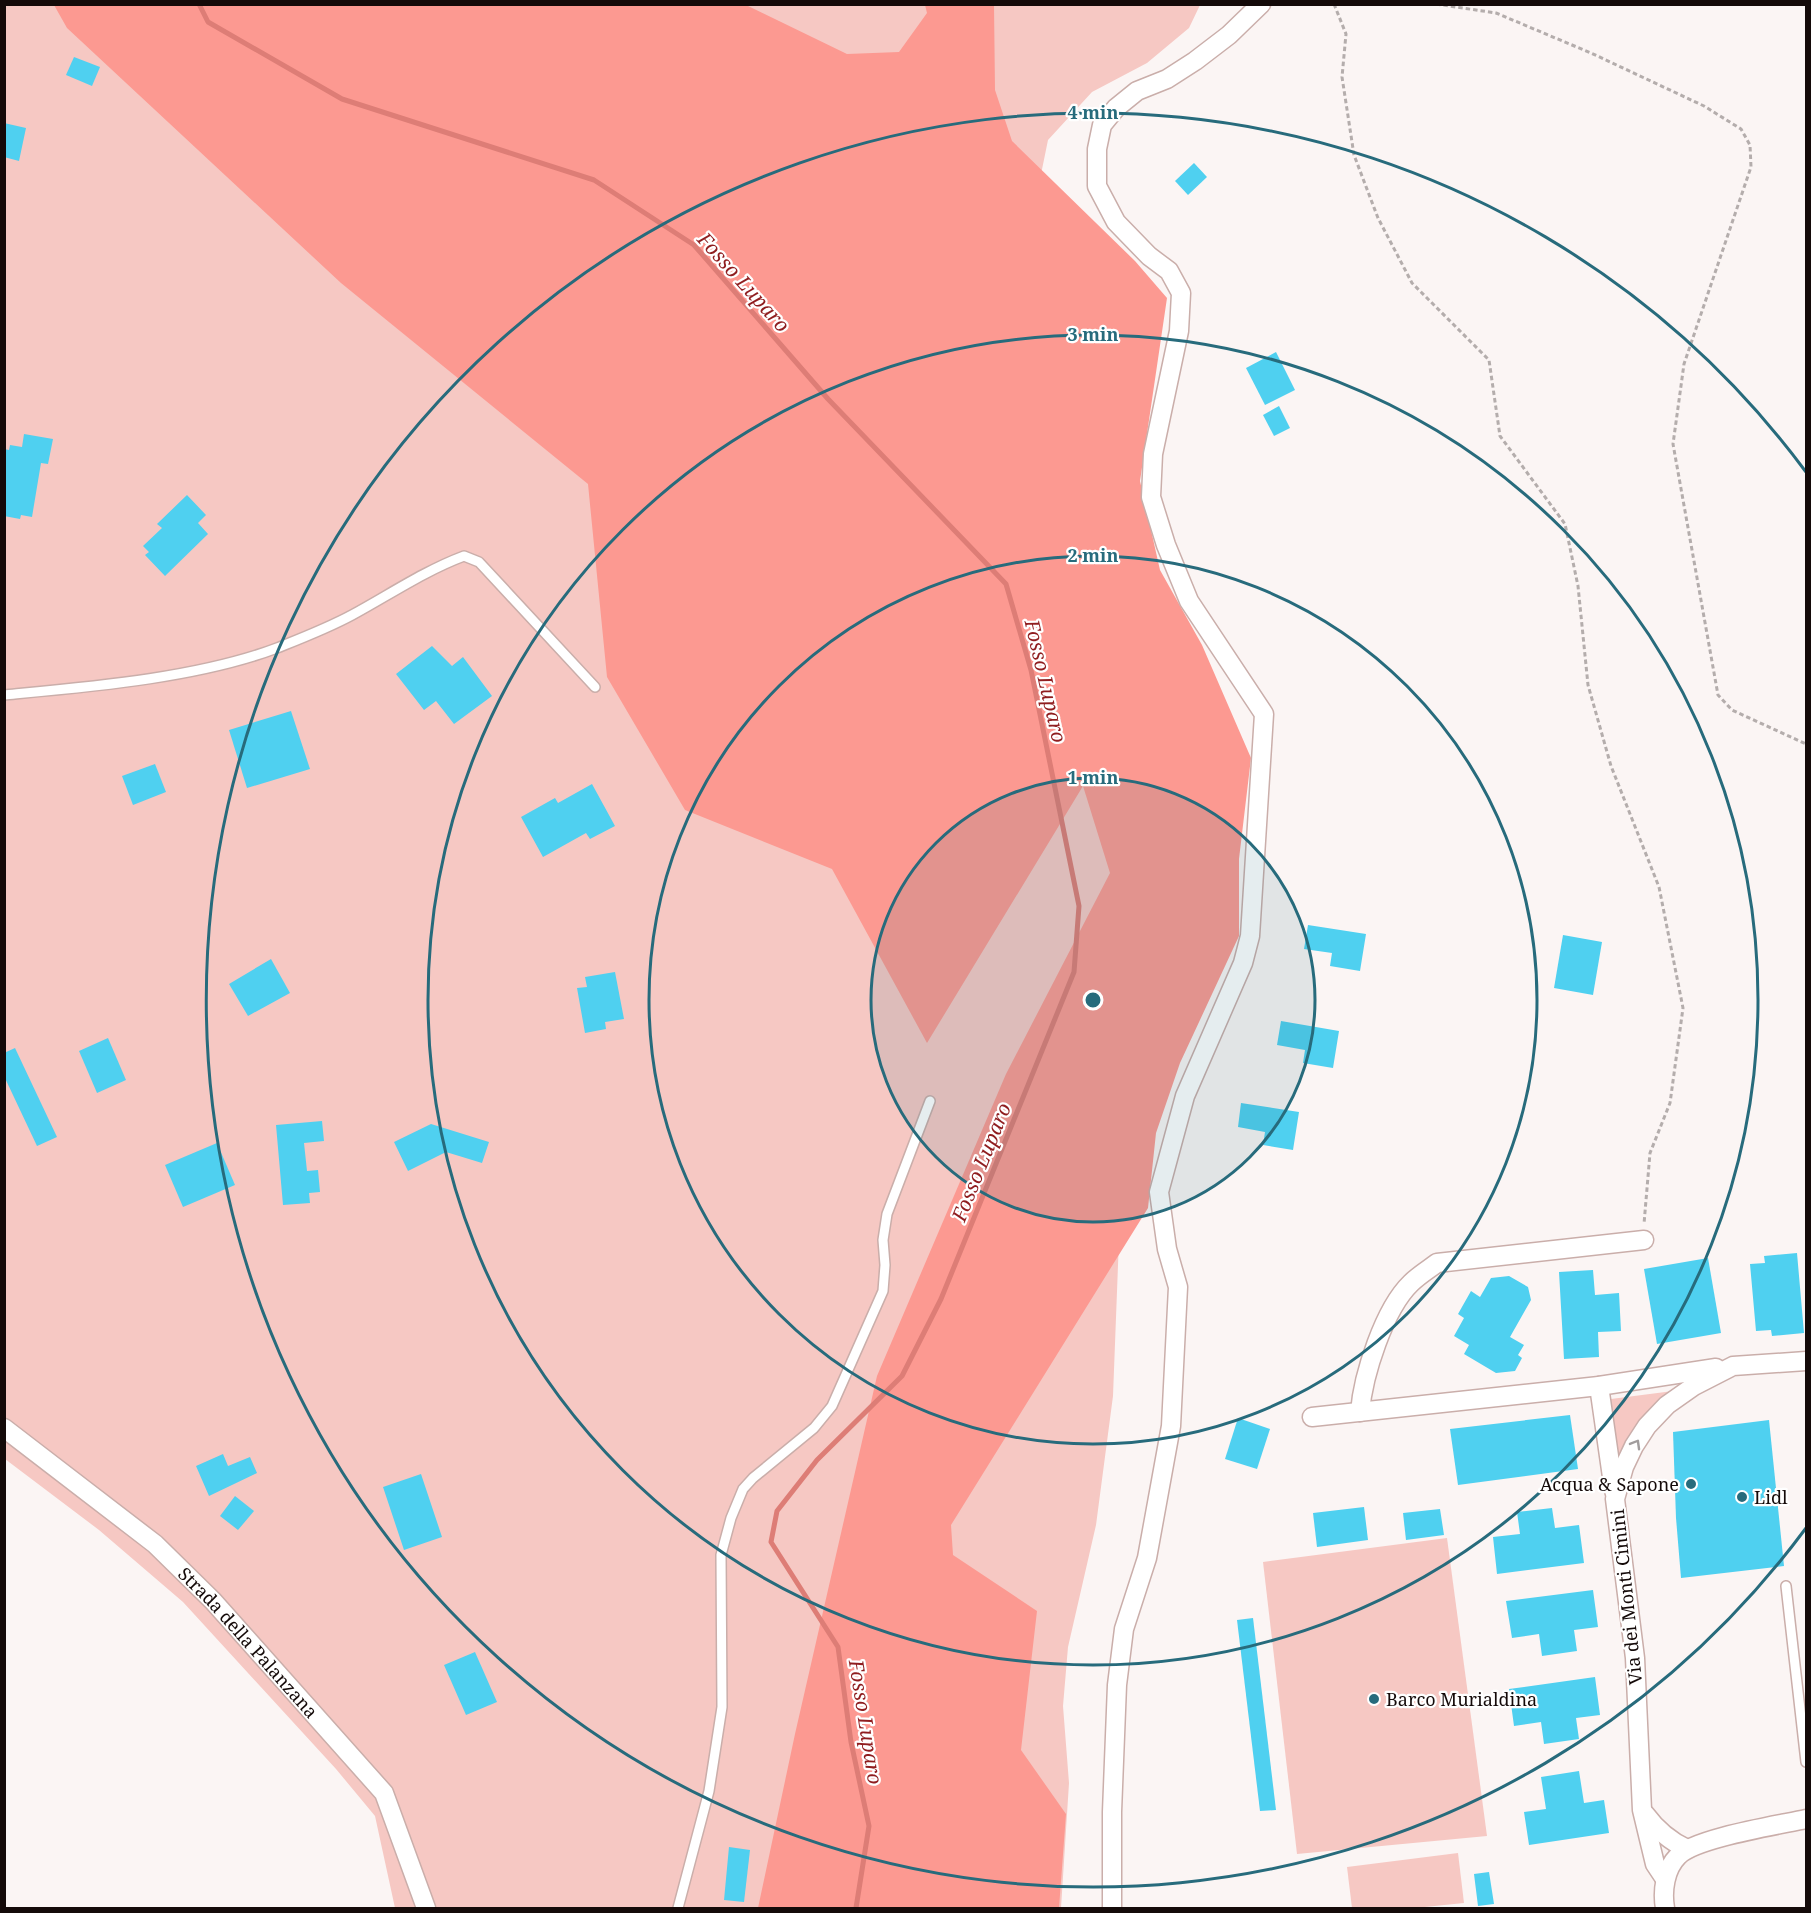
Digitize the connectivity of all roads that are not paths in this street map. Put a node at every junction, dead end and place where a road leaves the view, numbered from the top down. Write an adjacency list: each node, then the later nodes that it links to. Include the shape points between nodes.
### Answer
1 (1261, 4): 21 (street, via 1195,61 1167,80 1137,91 1116,108 1102,125 1097,149 1097,186 1116,222 1169,271 1181,293 1179,331 1154,454 1151,497 1189,601 1264,714 1250,936 1243,963 1185,1096 1159,1192 1167,1249 1178,1287 1171,1426 1147,1558 1124,1629 1117,1685)
2 (595, 687): 3 (lane, via 479,562 464,556 438,565 351,616 275,649 205,669)
3 (4, 695)
4 (930, 1101): 20 (lane, via 887,1214 883,1291 832,1407 814,1428 753,1478 731,1518 721,1555 722,1707 709,1791)
5 (1644, 1240): 9 (street, via 1437,1263 1411,1283 1392,1307 1362,1389)
6 (1806, 1361): 7 (street, Via dei Monti Cimini)
7 (1733, 1366): 8 (street); 12 (street, Via dei Monti Cimini, one-way to 7, via 1624,1467 1647,1426 1667,1405 1694,1386)
8 (1599, 1386): 9 (street); 12 (street)
9 (1360, 1412): 10 (street)
10 (1312, 1417)
11 (4, 1428): 19 (street, Strada della Palanzana, via 155,1544 213,1601 384,1793)
12 (1615, 1499): 15 (street, Via dei Monti Cimini, via 1635,1658)
13 (1786, 1586): 14 (lane)
14 (1806, 1762)
15 (1642, 1810): 17 (street, via 1654,1826); 18 (street, Via dei Monti Cimini, via 1655,1864)
16 (1806, 1819): 17 (street)
17 (1687, 1849): 18 (street, via 1672,1864)
18 (1665, 1879): 22 (street, Via dei Monti Cimini)
19 (426, 1908)
20 (678, 1908)
21 (1112, 1908)
22 (1665, 1908)

